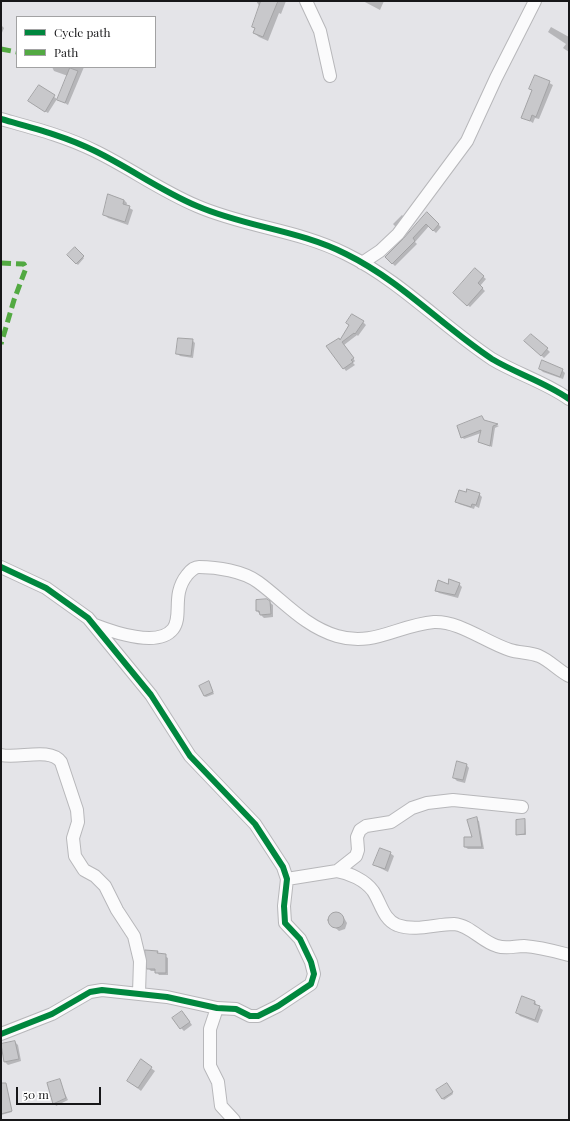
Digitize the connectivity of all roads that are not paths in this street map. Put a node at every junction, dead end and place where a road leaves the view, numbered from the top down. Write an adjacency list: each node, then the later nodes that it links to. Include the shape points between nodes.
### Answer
1 (306, 1): 3 (street, via 320,30)
2 (535, 1): 5 (street, via 467,141 398,234)
3 (330, 76)
4 (1, 119): 5 (street, via 49,132 82,145 198,207 255,225 303,236)
5 (362, 263): 6 (street, via 396,285 493,359)
6 (568, 394)
7 (1, 568): 8 (street, via 46,588)
8 (94, 624): 9 (street, via 140,638 164,635 176,624 177,595 183,579 189,571 197,567 249,576 312,626 336,636 360,640 418,625 441,622 452,624 503,648 539,656); 13 (street, via 151,695 190,756 255,824 277,857)
9 (569, 676)
10 (1, 755): 15 (street, via 52,754 61,762 77,810 78,822 73,838 75,856 84,870 105,886 134,936 140,961)
11 (522, 808): 12 (street, via 453,800 427,803 412,808 391,822 366,826 360,830 356,856)
12 (337, 870): 13 (street); 14 (street, via 353,876 368,886 389,920 401,926 414,929 455,924 468,928 480,938 497,946 539,947)
13 (287, 879): 16 (street, via 283,916 288,928 300,939 311,962 314,974 311,984 258,1016 250,1016 236,1009)
14 (569, 955)
15 (139, 993): 16 (street); 17 (street, via 102,990 90,992 52,1014)
16 (217, 1008): 18 (street, via 210,1029 210,1066 219,1086 221,1106)
17 (3, 1030)
18 (234, 1120)

